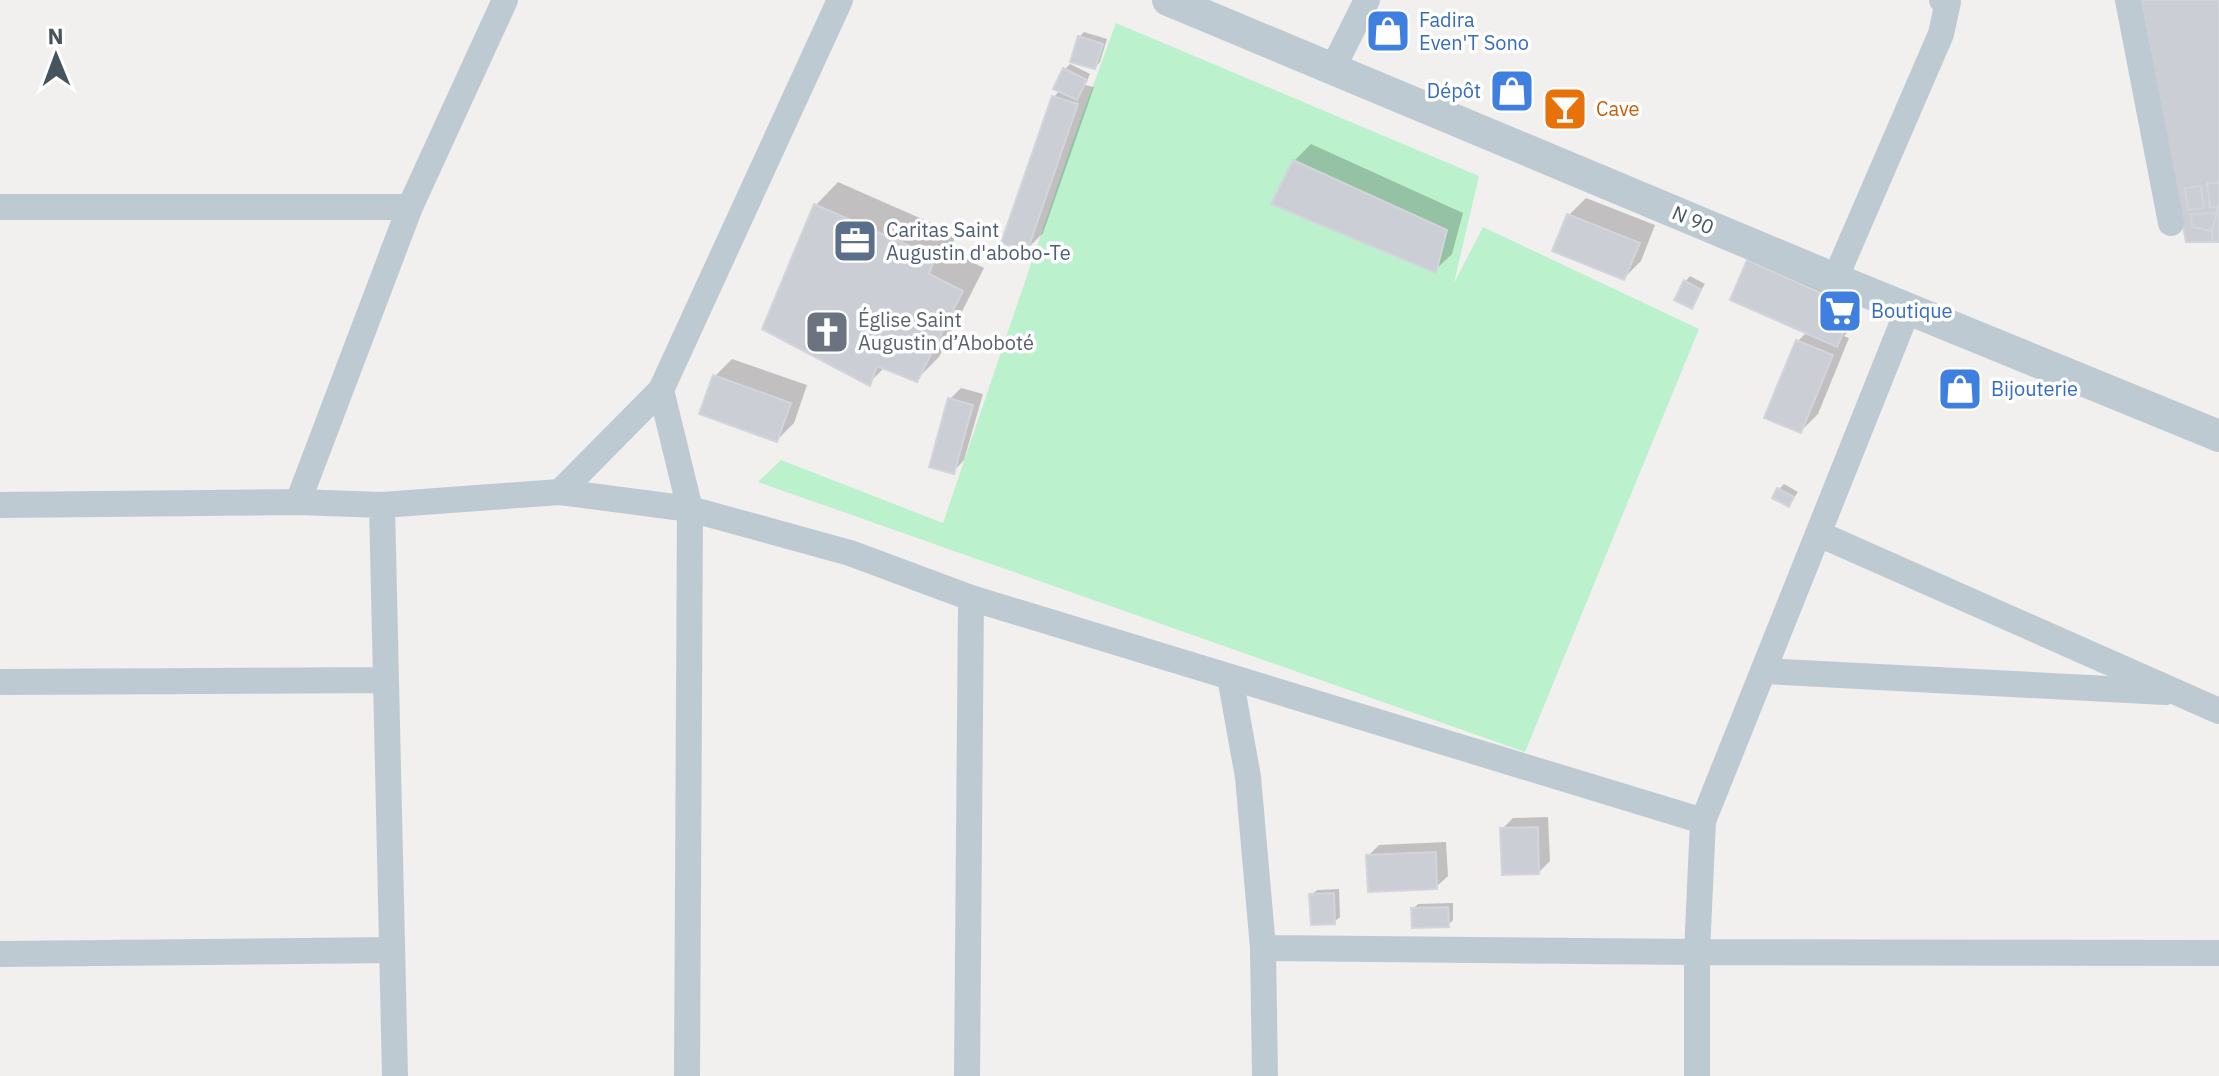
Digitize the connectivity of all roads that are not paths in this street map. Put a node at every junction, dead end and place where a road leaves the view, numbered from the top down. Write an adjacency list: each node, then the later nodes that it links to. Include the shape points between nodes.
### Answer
1 (505, 0): 9 (street)
2 (840, 0): 13 (street)
3 (1168, 0): 7 (street, N 90)
4 (1367, 0): 7 (street)
5 (1942, 0): 11 (street, via 1948,2 1941,34)
6 (2128, 0): 10 (street)
7 (1332, 70): 11 (street, N 90)
8 (0, 207): 9 (street)
9 (410, 207): 16 (street)
10 (2171, 223)
11 (1835, 279): 12 (street, N 90)
12 (1908, 309): 14 (street, N 90); 20 (street)
13 (661, 390): 15 (street); 19 (street)
14 (2219, 436)
15 (560, 492): 18 (street); 19 (street)
16 (298, 502): 17 (street); 18 (street)
17 (0, 505)
18 (382, 505): 24 (street)
19 (690, 509): 21 (street, via 850,553); 35 (street)
20 (1819, 534): 22 (street); 26 (street)
21 (971, 598): 23 (street); 36 (street)
22 (1765, 671): 26 (street); 28 (street)
23 (1230, 677): 28 (street); 29 (street, via 1248,777)
24 (386, 680): 25 (street); 30 (street)
25 (0, 682)
26 (2184, 693): 27 (street)
27 (2219, 711)
28 (1703, 821): 31 (street)
29 (1263, 948): 31 (street); 37 (street)
30 (392, 950): 33 (street); 34 (street)
31 (1697, 952): 32 (street); 38 (street)
32 (2219, 953)
33 (0, 954)
34 (395, 1076)
35 (687, 1076)
36 (967, 1076)
37 (1265, 1076)
38 (1697, 1076)

